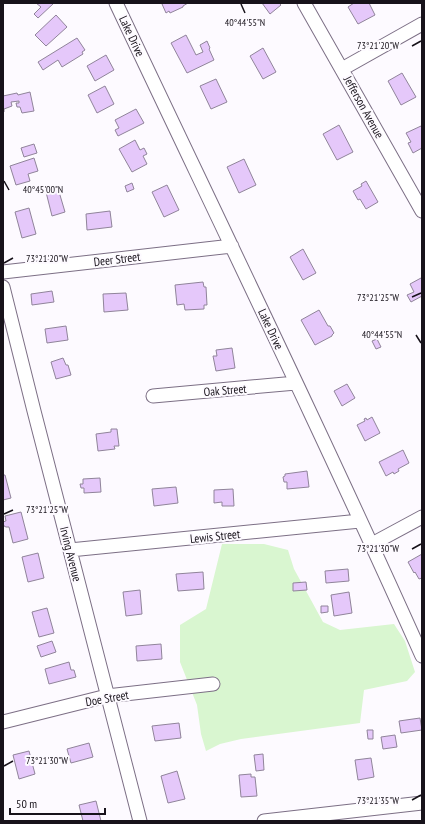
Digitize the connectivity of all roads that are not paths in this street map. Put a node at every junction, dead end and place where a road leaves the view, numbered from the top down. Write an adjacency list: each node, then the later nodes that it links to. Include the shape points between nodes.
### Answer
1 (116, 3): 7 (street, Lake Drive)
2 (304, 3): 4 (street, Jefferson Avenue)
3 (422, 24): 4 (street)
4 (342, 69): 5 (street, Jefferson Avenue)
5 (417, 191): 6 (street, Jefferson Avenue)
6 (422, 211)
7 (232, 246): 8 (street, Deer Street); 10 (street, Lake Drive)
8 (3, 272)
9 (3, 287): 15 (street, Irving Avenue)
10 (296, 383): 11 (street, Oak Street); 13 (street, Lake Drive)
11 (153, 396)
12 (422, 517): 14 (street)
13 (360, 521): 14 (street, Lake Drive); 15 (street, Lewis Street)
14 (372, 544): 16 (street, Lake Drive)
15 (70, 550): 18 (street, Irving Avenue)
16 (422, 656)
17 (213, 684): 18 (street, Doe Street)
18 (107, 696): 19 (street, Doe Street); 21 (street, Irving Avenue)
19 (3, 722)
20 (422, 803): 22 (street)
21 (140, 821)
22 (264, 821)

